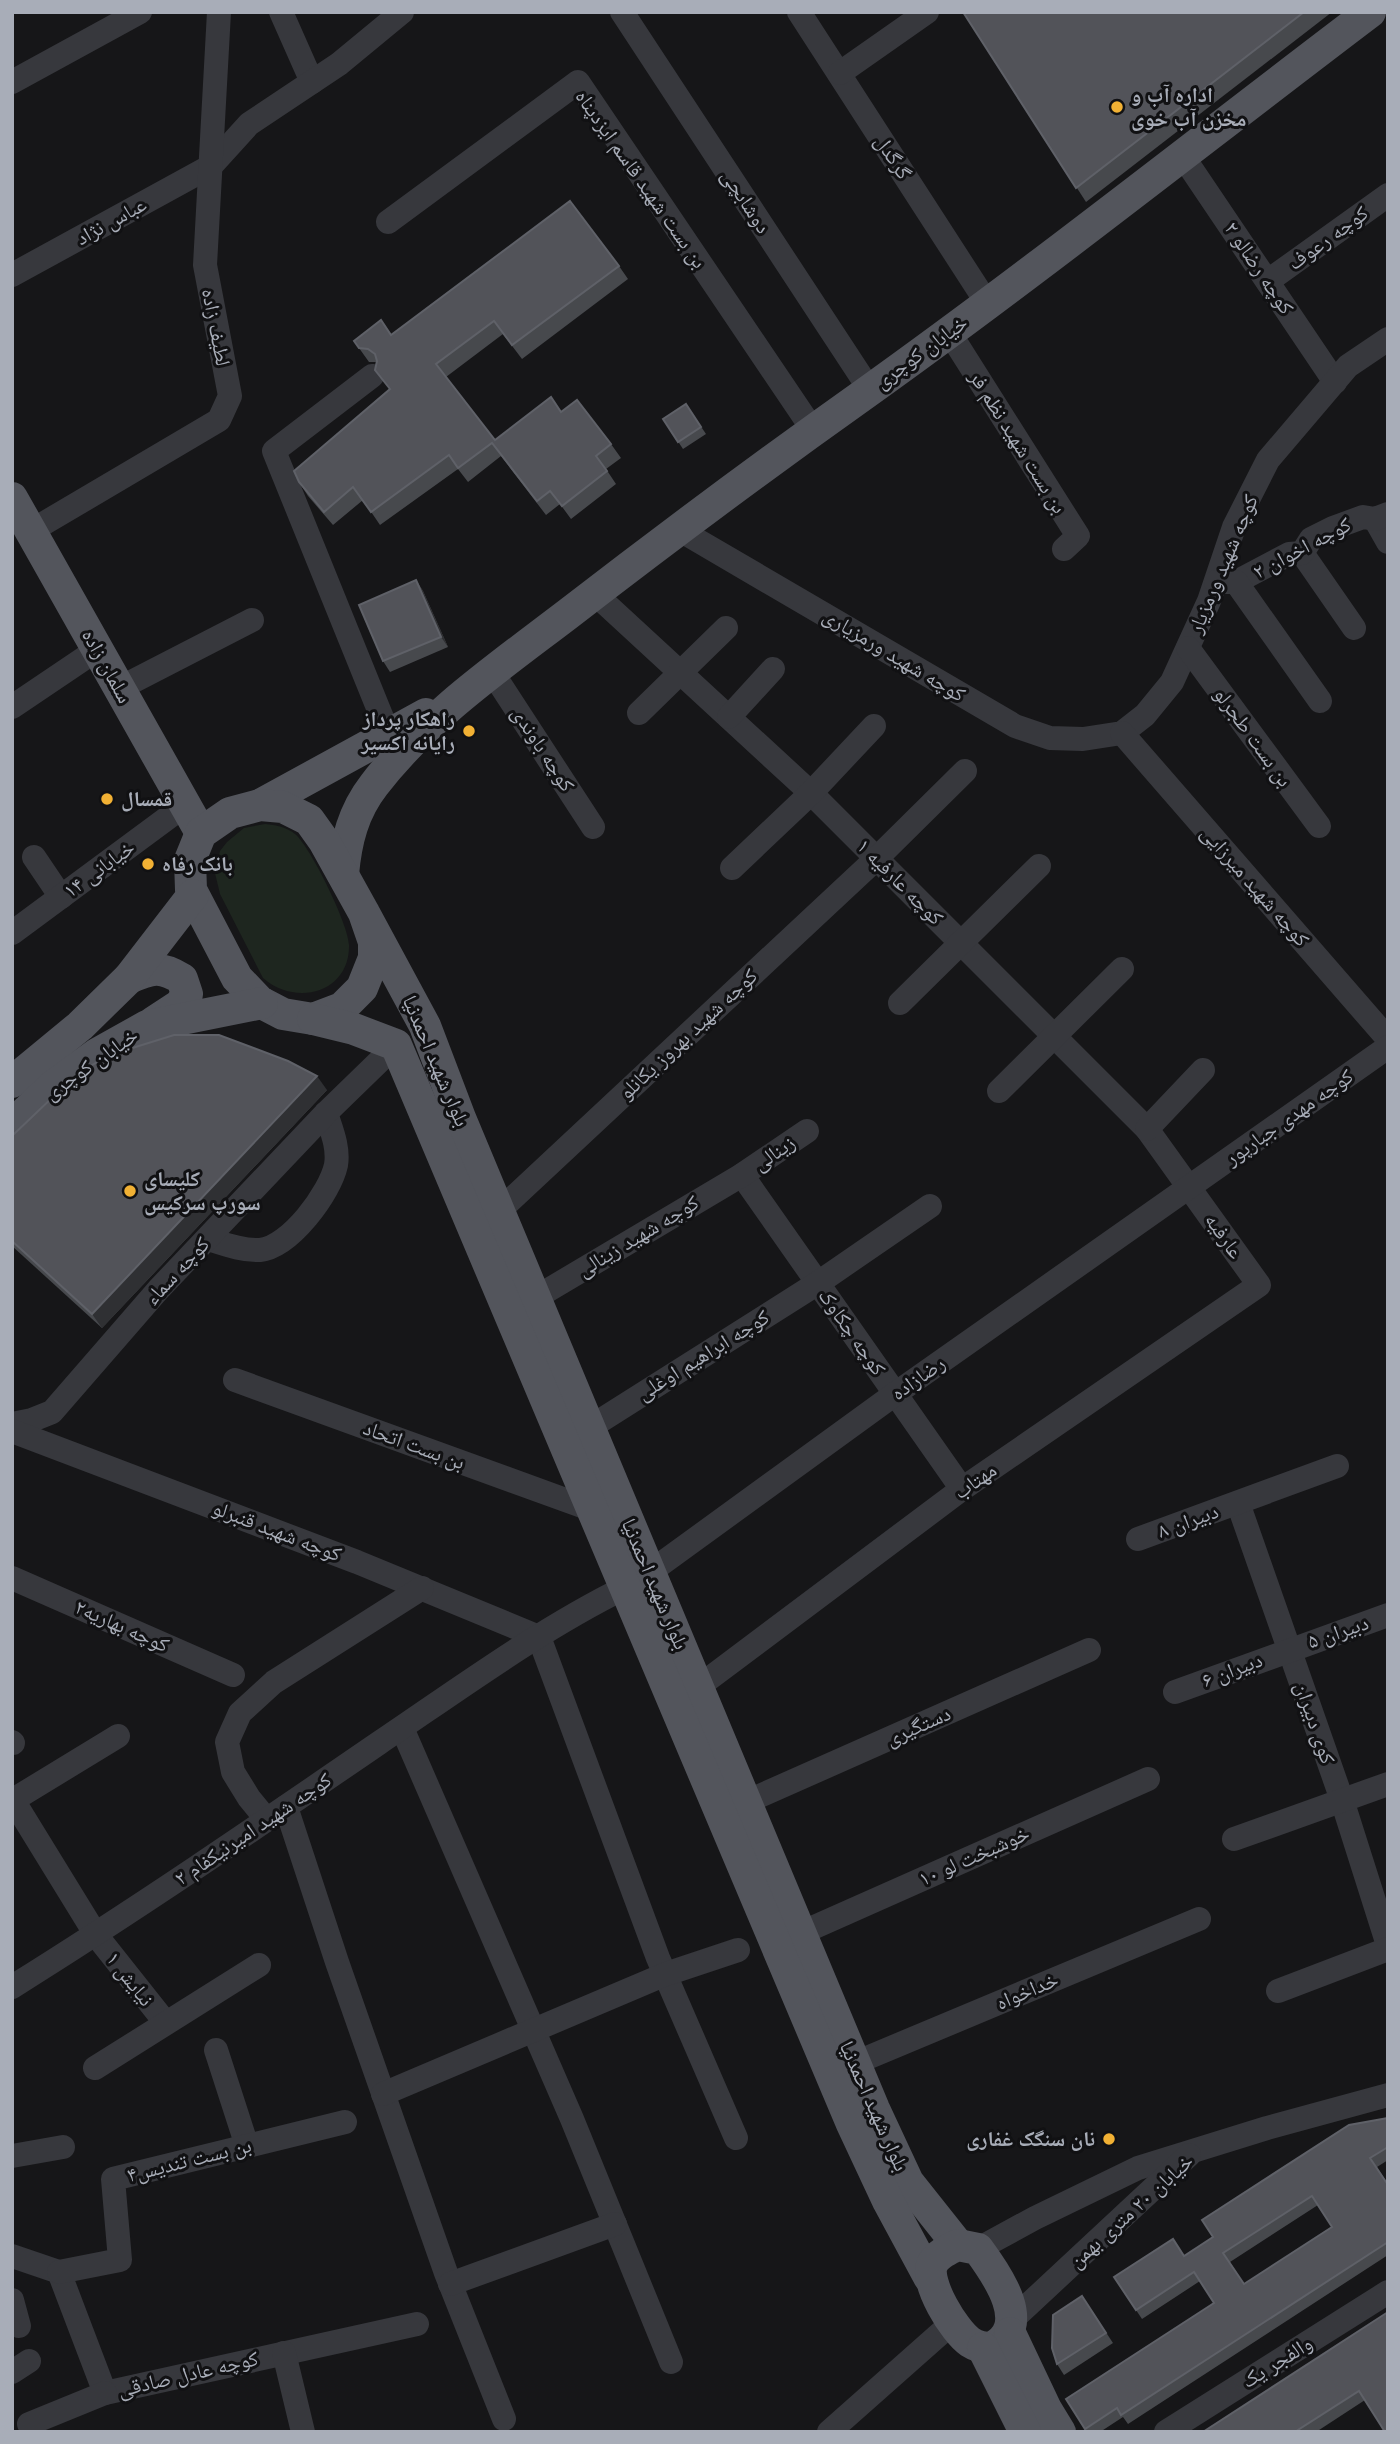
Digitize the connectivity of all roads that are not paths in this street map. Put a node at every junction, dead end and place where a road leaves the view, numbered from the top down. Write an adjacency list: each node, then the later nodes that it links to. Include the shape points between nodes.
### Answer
1 (140, 12): 10 (street)
2 (219, 12): 13 (street, لطیف زاده)
3 (281, 12): 11 (street)
4 (402, 12): 11 (street, عباس نژاد)
5 (622, 12): 23 (street, دوشابچی)
6 (799, 12): 9 (street, گرگدل)
7 (927, 12): 9 (street)
8 (1370, 12): 12 (main road, خیابان کوچری)
9 (839, 73): 18 (street, گرگدل)
10 (12, 82)
11 (312, 82): 13 (street, عباس نژاد, via 249,124)
12 (1182, 155): 17 (street, کوچه رضالو ۲); 18 (main road, خیابان کوچری)
13 (211, 166): 16 (street, عباس نژاد); 25 (street, لطیف زاده, via 205,265 230,396 219,421)
14 (1388, 195): 17 (street, کوچه رعوف)
15 (388, 222): 24 (street, بن بست شهید قاسم ایزدپناه, via 578,82)
16 (12, 275)
17 (1268, 281): 22 (street, کوچه رضالو ۲)
18 (987, 303): 19 (main road, خیابان کوچری)
19 (948, 332): 23 (main road, خیابان کوچری); 29 (street, بن بست شهید نظم فر, via 1078,536)
20 (1388, 338): 22 (street, کوچه شهید ورمزیار, via 1348,366)
21 (372, 376): 48 (street, via 274,451)
22 (1335, 382): 31 (street, کوچه شهید ورمزیار, via 1268,460 1234,527)
23 (870, 390): 24 (main road, خیابان کوچری)
24 (813, 430): 27 (main road, خیابان کوچری)
25 (19, 513): 37 (main road, سلمان زاده)
26 (1382, 517): 28 (street); 30 (street, کوچه اخوان ۲, via 1363,517 1333,528 1311,539)
27 (678, 529): 32 (main road, خیابان کوچری); 47 (street, کوچه شهید ورمزیاری, via 1015,726 1050,738)
28 (1388, 542)
29 (1064, 549)
30 (1302, 553): 31 (street, کوچه اخوان ۲, via 1289,554); 35 (street)
31 (1226, 582): 36 (street, کوچه شهید ورمزیار); 42 (street)
32 (594, 594): 39 (street, کوچه عارفیه ۱); 40 (main road, خیابان کوچری)
33 (252, 620): 41 (street)
34 (726, 628): 39 (street)
35 (1354, 628)
36 (1188, 648): 47 (street, کوچه شهید ورمزیار, via 1172,682 1145,715); 53 (street, بن بست طجرلو)
37 (98, 649): 41 (main road, سلمان زاده); 43 (street)
38 (773, 669): 45 (street)
39 (681, 673): 44 (street); 45 (street, کوچه عارفیه ۱)
40 (481, 681): 48 (main road, خیابان کوچری); 54 (street, کوچه باوندی); 60 (main road, خیابان کوچری, via 411,744 373,786 355,817)
41 (120, 688): 51 (main road, سلمان زاده)
42 (1320, 701)
43 (12, 707)
44 (639, 713)
45 (729, 717): 50 (street, کوچه عارفیه ۱)
46 (874, 726): 50 (street)
47 (1122, 733): 74 (street, کوچه شهید میرزایی)
48 (390, 735): 52 (main road, خیابان کوچری)
49 (965, 771): 57 (street, کوچه شهید بهروز یکانلو)
50 (811, 793): 57 (street, کوچه عارفیه ۱); 59 (street)
51 (185, 805): 55 (main road, سلمان زاده); 62 (street, خیابانی ۱۴)
52 (260, 805): 55 (main road, via 230,813); 60 (main road, via 283,807 309,820)
53 (1318, 826)
54 (593, 827)
55 (201, 834): 61 (main road, via 190,860)
56 (34, 857): 62 (street)
57 (877, 858): 65 (street, کوچه عارفیه ۱); 87 (street, کوچه شهید بهروز یکانلو)
58 (1039, 866): 65 (street)
59 (732, 868)
60 (342, 874): 63 (main road)
61 (193, 895): 67 (main road, خیابان کوچری); 68 (main road, via 237,978)
62 (61, 897): 64 (street, خیابانی ۱۴)
63 (364, 913): 70 (main road, via 374,958 362,988 342,1008); 72 (main road, بلوار شهید احمدنیا)
64 (12, 933)
65 (960, 942): 69 (street); 73 (street, کوچه عارفیه ۱)
66 (1122, 969): 73 (street)
67 (129, 978): 71 (main road, via 152,968 183,979 187,994 180,1005); 78 (main road, خیابان کوچری)
68 (262, 1003): 70 (main road, via 283,1014); 71 (main road, خیابان کوچری)
69 (900, 1003)
70 (313, 1020): 75 (main road, بلوار شهید احمدنیا)
71 (147, 1026): 81 (main road, خیابان کوچری, via 52,1087)
72 (425, 1026): 75 (main road, via 407,1010 397,1011 389,1027); 87 (main road, بلوار شهید احمدنیا)
73 (1055, 1036): 79 (street); 82 (street, کوچه عارفیه ۱)
74 (1388, 1039)
75 (396, 1045): 80 (street, کوچه سماء); 100 (main road, بلوار شهید احمدنیا)
76 (1388, 1047): 85 (street, کوچه مهدی جبارپور)
77 (1203, 1070): 82 (street)
78 (12, 1082)
79 (999, 1091)
80 (326, 1113): 88 (street, کوچه سماء); 88 (street, via 335,1141 336,1165 321,1199 289,1236 262,1250)
81 (12, 1125)
82 (1147, 1129): 85 (street, کوچه عارفیه ۱)
83 (807, 1131): 84 (street, زینالی)
84 (742, 1175): 89 (street, کوچه چکاوک); 91 (street, کوچه شهید زینالی)
85 (1189, 1187): 90 (street, عارفیه); 93 (street, رضازاده)
86 (930, 1206): 89 (street, کوچه ابراهیم اوغلی)
87 (499, 1210): 91 (main road, بلوار شهید احمدنیا)
88 (208, 1239): 94 (street, کوچه سماء, via 52,1412)
89 (818, 1283): 93 (street, کوچه چکاوک); 95 (street, کوچه ابراهیم اوغلی)
90 (1259, 1285): 98 (street, مهتاب)
91 (535, 1298): 95 (main road, بلوار شهید احمدنیا)
92 (235, 1380): 100 (street, بن بست اتحاد)
93 (895, 1394): 98 (street, کوچه چکاوک); 103 (street, رضازاده)
94 (12, 1424)
95 (589, 1428): 103 (main road, بلوار شهید احمدنیا)
96 (12, 1431): 104 (street, کوچه شهید قنبرلو)
97 (1337, 1466): 99 (street, دبیران ۸)
98 (962, 1489): 110 (street, مهتاب)
99 (1237, 1503): 101 (street, دبیران ۸); 107 (street, کوی دبیران)
100 (593, 1510): 103 (main road, بلوار شهید احمدنیا)
101 (1138, 1539)
102 (12, 1578): 109 (street, کوچه بهاریه۲)
103 (638, 1580): 106 (street, رضازاده); 110 (main road, بلوار شهید احمدنیا); 146 (main road, بلوار شهید احمدنیا, via 852,2124)
104 (422, 1588): 106 (street, کوچه شهید قنبرلو); 118 (street, via 275,1682 240,1713 227,1742 233,1772 249,1798)
105 (1388, 1615): 107 (street, دبیران ۵)
106 (540, 1637): 112 (street, کوچه شهید امیرنیکفام ۲); 126 (street)
107 (1289, 1649): 111 (street, دبیران ۶); 116 (street, کوی دبیران)
108 (1089, 1650): 117 (street, دستگیری)
109 (233, 1675)
110 (698, 1686): 117 (main road, بلوار شهید احمدنیا)
111 (1175, 1692)
112 (402, 1728): 118 (street, کوچه شهید امیرنیکفام ۲); 130 (street)
113 (118, 1736): 122 (street, نیایش ۱, via 13,1800)
114 (1148, 1779): 121 (street, خوشبخت لو ۱۰)
115 (1388, 1784): 116 (street)
116 (1342, 1800): 119 (street); 123 (street, کوی دبیران)
117 (746, 1802): 121 (main road, بلوار شهید احمدنیا)
118 (276, 1813): 122 (street, کوچه شهید امیرنیکفام ۲); 134 (street)
119 (1234, 1839)
120 (1199, 1919): 132 (street, خداخواه)
121 (801, 1933): 132 (main road, بلوار شهید احمدنیا)
122 (96, 1935): 127 (street, کوچه شهید امیرنیکفام ۲); 129 (street, نیایش ۱)
123 (1388, 1947): 128 (street)
124 (738, 1950): 126 (street)
125 (259, 1965): 129 (street)
126 (666, 1974): 130 (street); 137 (street)
127 (12, 1987)
128 (1278, 1992)
129 (164, 2022): 133 (street)
130 (533, 2029): 134 (street); 142 (street)
131 (216, 2050): 138 (street)
132 (855, 2063): 143 (main road, بلوار شهید احمدنیا, via 908,2182)
133 (95, 2068)
134 (383, 2094): 147 (street)
135 (1388, 2095): 140 (street, خیابان ۲۰ متری بهمن)
136 (345, 2122): 138 (street, بن بست تندیس۴)
137 (736, 2138)
138 (247, 2146): 145 (street, بن بست تندیس۴, via 113,2179 120,2260)
139 (63, 2147): 141 (street)
140 (1192, 2152): 143 (street, via 1138,2168); 153 (street, خیابان ۲۰ متری بهمن)
141 (12, 2156)
142 (615, 2224): 147 (street); 156 (street)
143 (968, 2247): 146 (main road, via 947,2250 933,2262); 153 (main road, بلوار شهید احمدنیا, via 1004,2291)
144 (12, 2256): 145 (street)
145 (60, 2272): 157 (street, کوچه عادل صادقی)
146 (929, 2277): 150 (main road, بلوار شهید احمدنیا)
147 (450, 2284): 158 (street)
148 (1388, 2292): 164 (street, والفجر یک)
149 (12, 2300): 152 (street)
150 (953, 2323): 154 (main road, via 969,2342); 160 (street)
151 (417, 2324): 155 (street)
152 (19, 2326)
153 (1011, 2327): 154 (main road, via 999,2344); 163 (main road)
154 (983, 2348): 162 (main road)
155 (284, 2353): 157 (street, کوچه عادل صادقی); 161 (street, کوچه عادل صادقی)
156 (671, 2362)
157 (105, 2393): 159 (street)
158 (504, 2419)
159 (29, 2424)
160 (832, 2431)
161 (303, 2432)
162 (1025, 2432)
163 (1060, 2432)
164 (1166, 2432)

